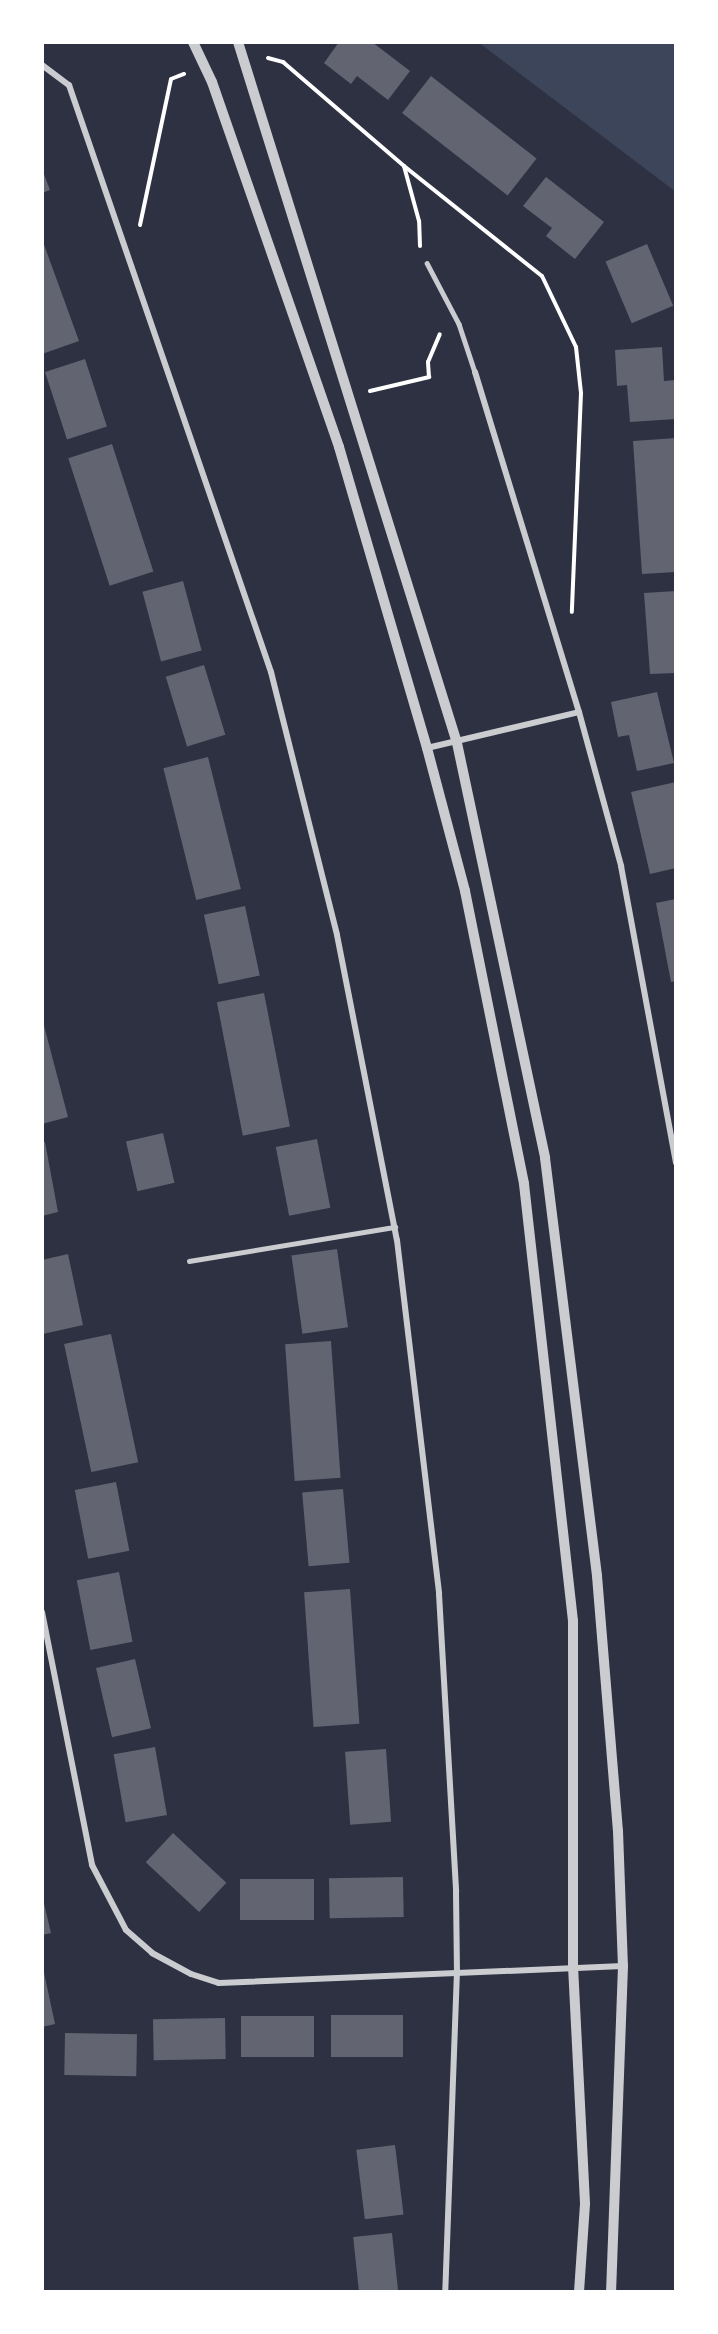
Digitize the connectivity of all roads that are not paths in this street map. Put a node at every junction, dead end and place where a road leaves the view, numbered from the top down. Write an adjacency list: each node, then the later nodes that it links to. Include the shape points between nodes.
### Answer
1 (193, 42): 8 (street, via 339,447)
2 (240, 47): 7 (street)
3 (42, 65): 10 (street, via 69,85 271,672 337,935)
4 (427, 263): 5 (lane, via 459,324)
5 (476, 372): 6 (street)
6 (579, 712): 7 (street); 9 (street, via 621,866)
7 (457, 743): 8 (street); 14 (street, via 545,1158 597,1576 618,1831)
8 (427, 748): 13 (street, via 465,891 524,1184 549,1389 573,1621)
9 (676, 1163)
10 (395, 1227): 11 (lane); 15 (street, via 439,1594)
11 (189, 1261)
12 (42, 1612): 15 (street, via 92,1865 126,1930 152,1953 191,1974 219,1983)
13 (573, 1966): 14 (street); 15 (street); 17 (street, via 585,2204)
14 (623, 1966): 18 (street)
15 (458, 1971): 16 (street)
16 (445, 2292)
17 (579, 2292)
18 (611, 2292)

